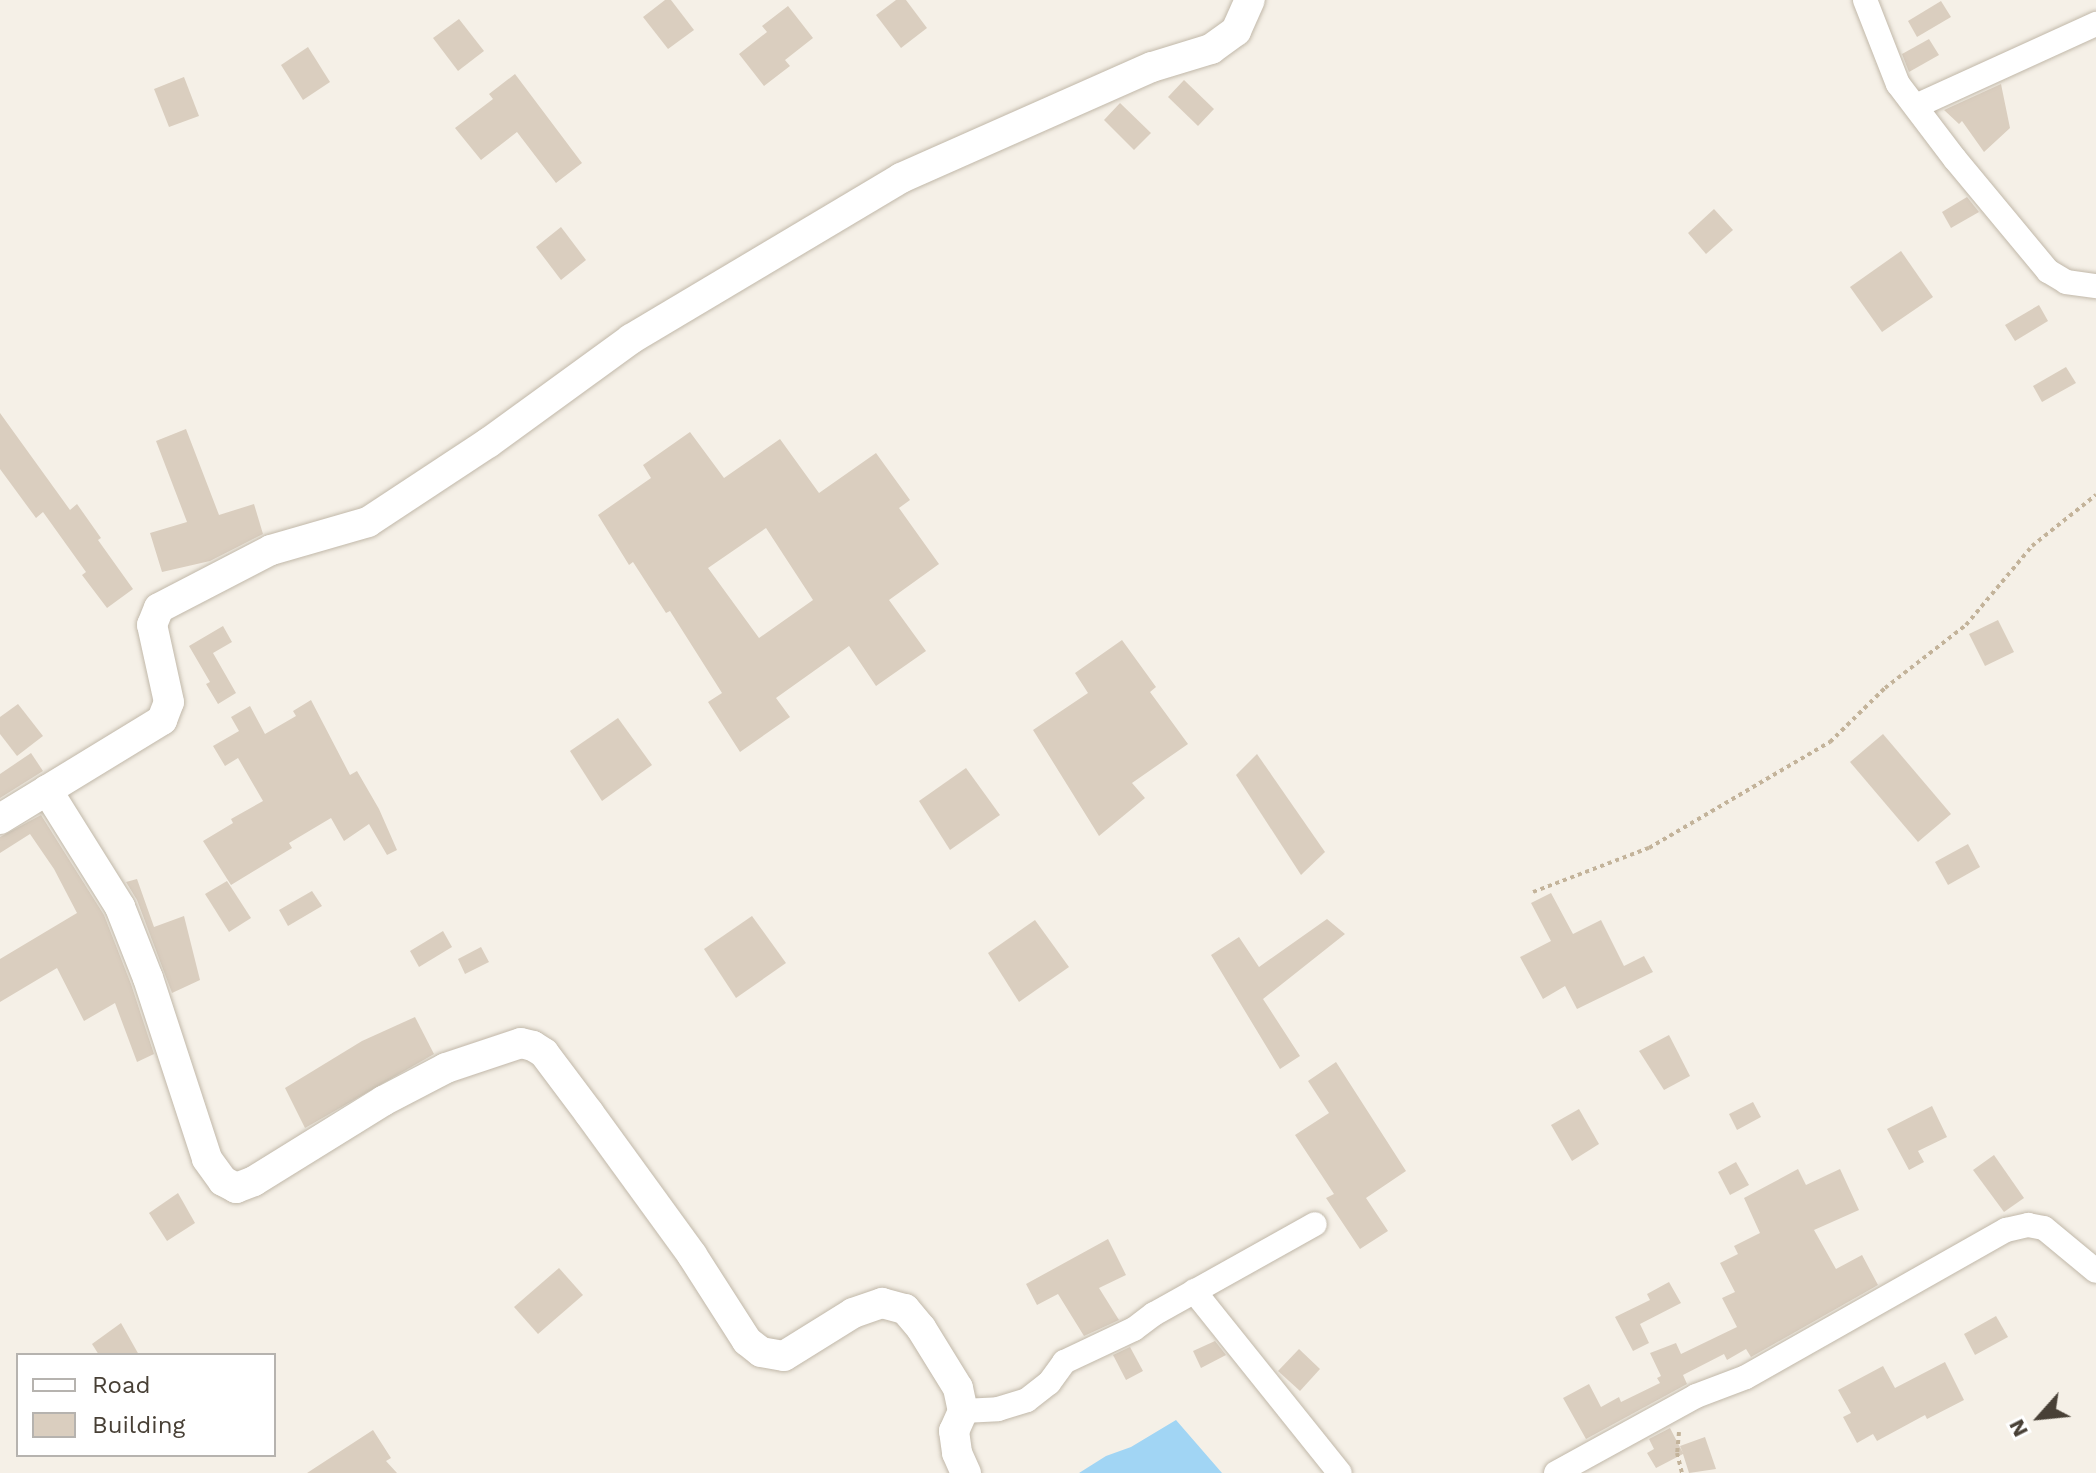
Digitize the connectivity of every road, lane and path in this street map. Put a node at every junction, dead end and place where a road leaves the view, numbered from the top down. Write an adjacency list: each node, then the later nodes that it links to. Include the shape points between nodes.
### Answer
1 (1250, 0): 7 (street, via 1236,31 1211,49 1152,67 888,186 631,339 368,522 271,550 159,608 152,625 167,712)
2 (1865, 0): 4 (street, via 1889,68)
3 (2096, 24): 4 (street)
4 (1916, 106): 5 (street, via 2048,271 2066,282)
5 (2096, 286)
6 (2096, 495): 9 (path, via 2032,546 1966,625 1885,688 1830,742 1649,848)
7 (47, 790): 8 (street); 14 (street, via 120,907 207,1159 223,1181 236,1188 254,1181 446,1068 521,1043 533,1046 544,1053 655,1203 747,1341 761,1352 784,1356 853,1313 892,1304 905,1309 921,1328 958,1388)
8 (0, 819)
9 (1533, 892)
10 (1315, 1224): 12 (street)
11 (2096, 1271): 13 (street, via 2044,1228 2006,1230 1746,1377)
12 (1194, 1291): 14 (street, via 1134,1329 1064,1362 1027,1400); 17 (street)
13 (1696, 1396): 15 (street); 18 (path, via 1679,1430)
14 (963, 1411): 16 (street, via 954,1431)
15 (1561, 1472)
16 (966, 1473)
17 (1340, 1473)
18 (1682, 1473)

